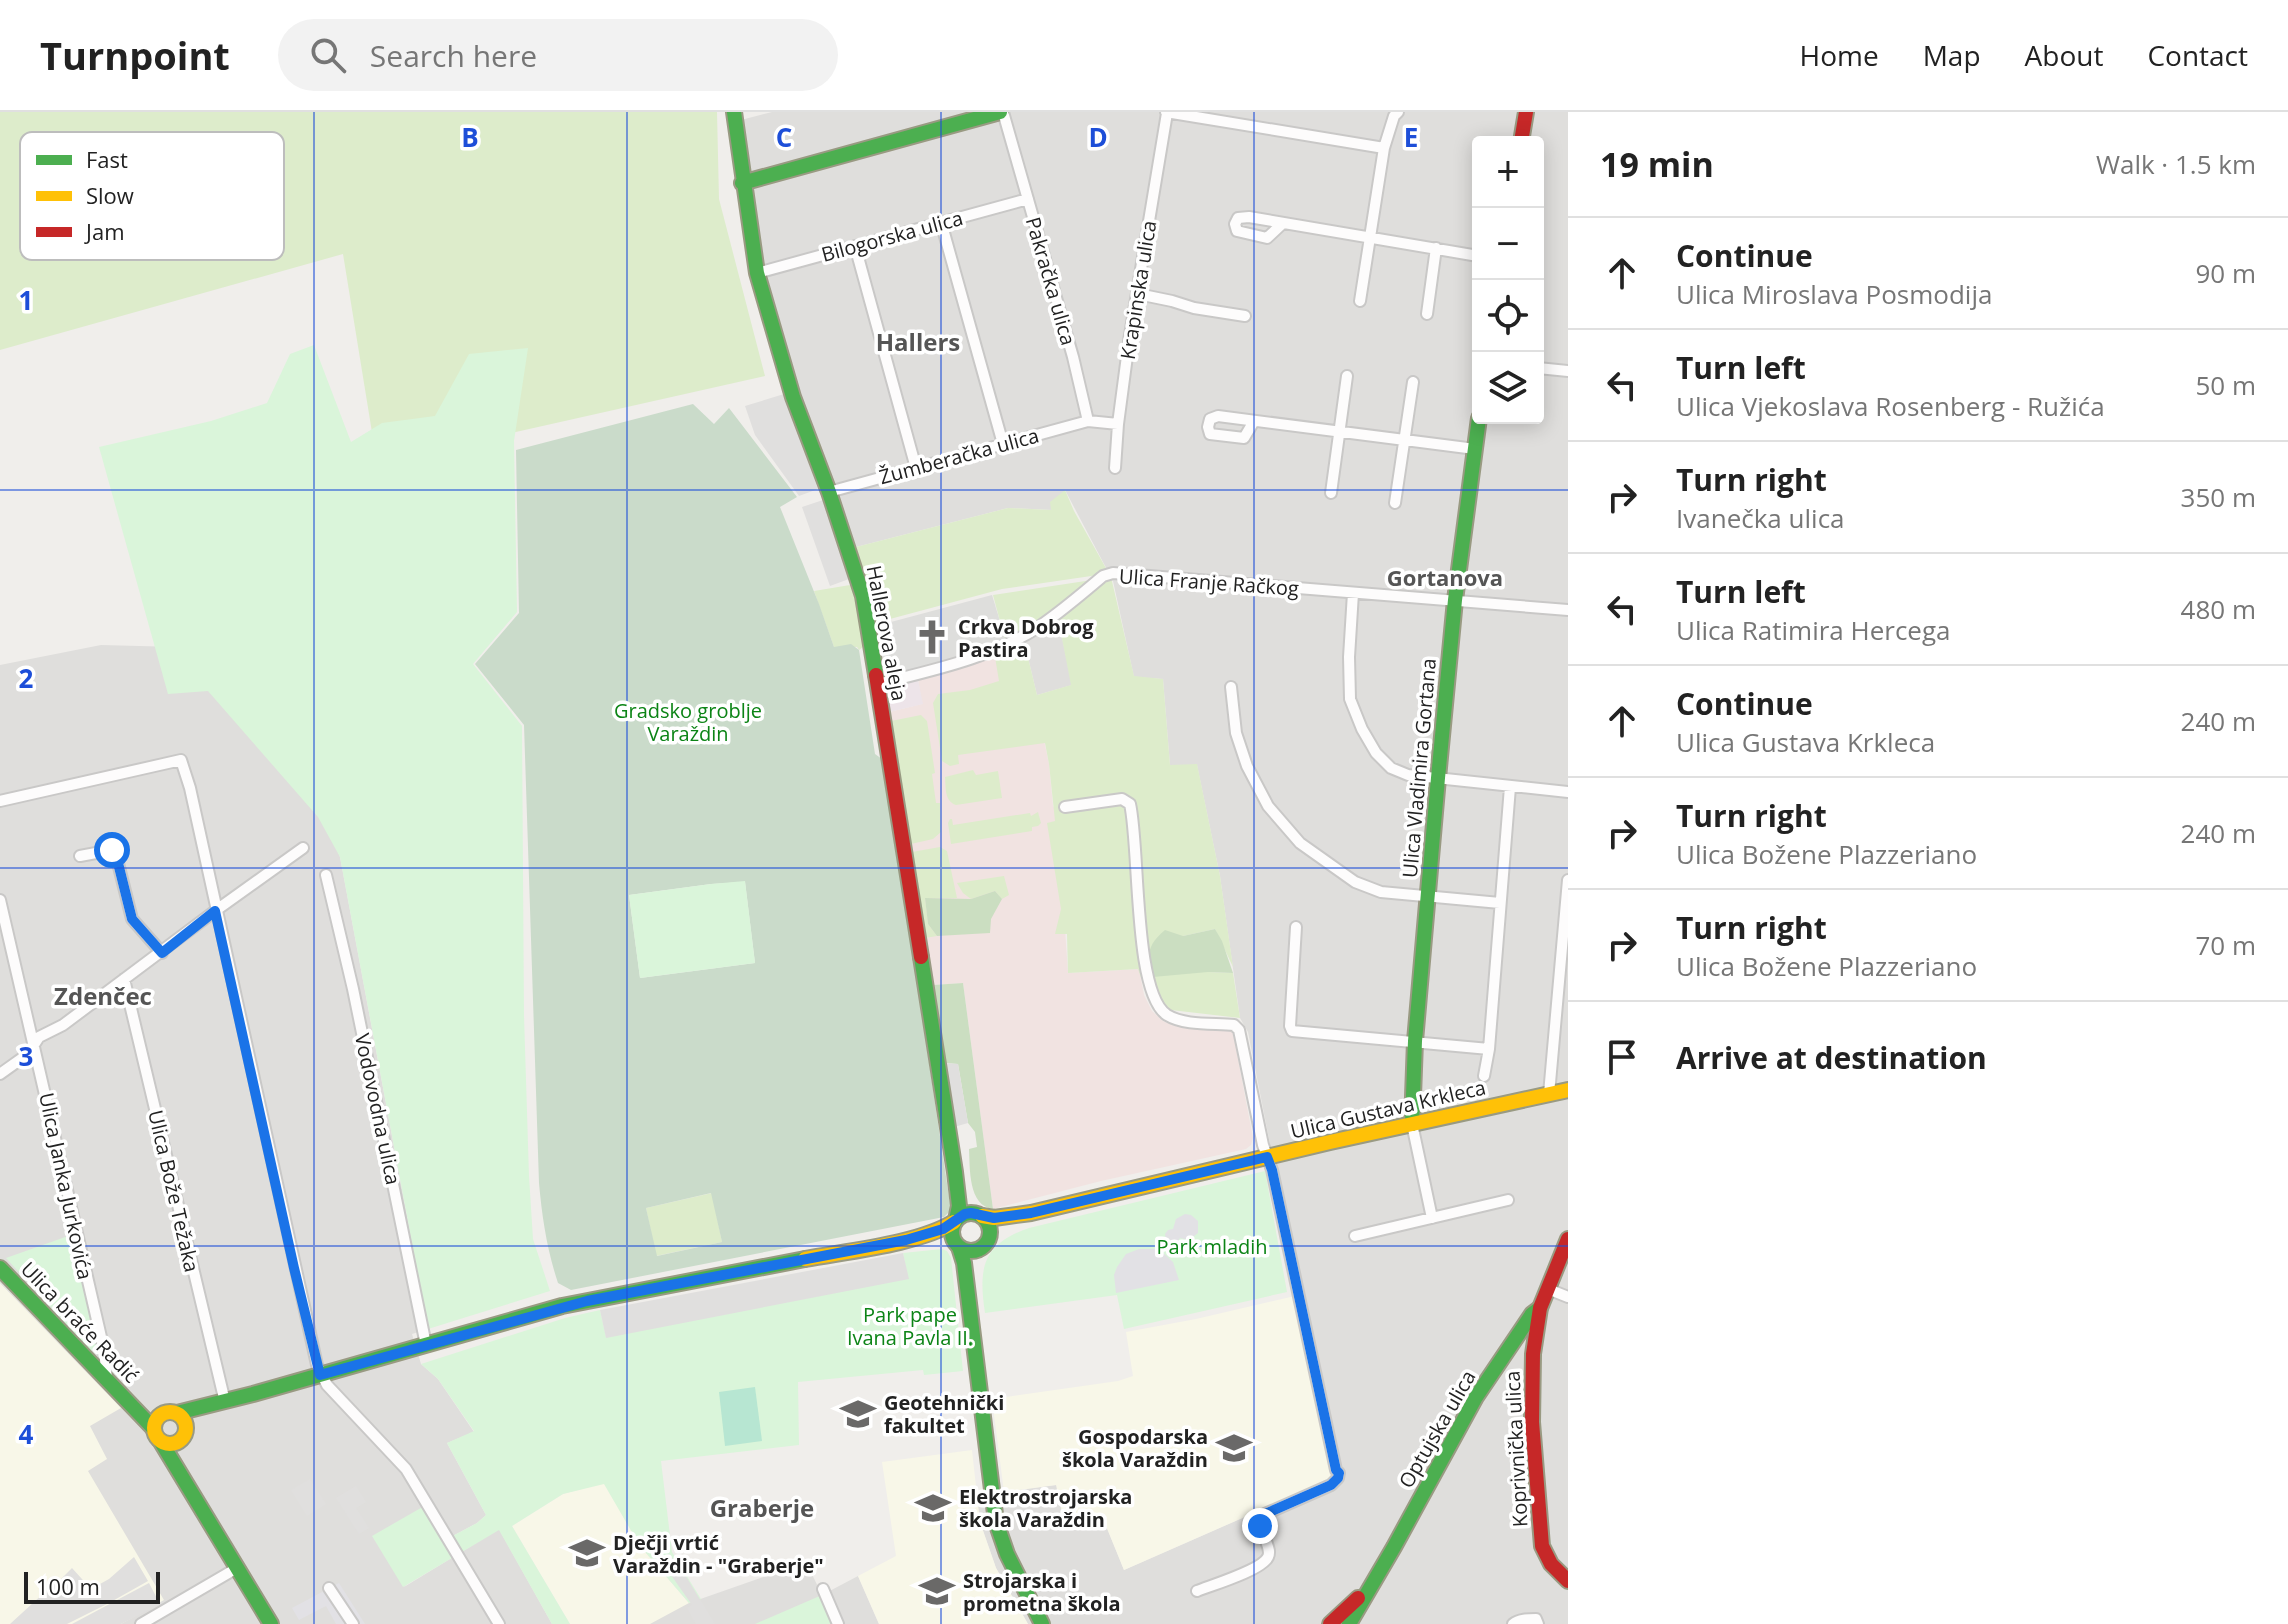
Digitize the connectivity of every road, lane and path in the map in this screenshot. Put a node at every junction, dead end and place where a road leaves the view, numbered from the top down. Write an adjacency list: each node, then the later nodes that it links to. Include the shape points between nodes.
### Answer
1 (734, 112): 8 (main road, Hallerova aleja)
2 (1002, 112): 8 (main road); 9 (street, Pakračka ulica)
3 (1398, 112): 7 (street)
4 (1526, 112): 6 (main road)
5 (1167, 113): 7 (street); 17 (street, Krapinska ulica)
6 (1522, 136)
7 (1384, 148): 12 (street)
8 (742, 183): 16 (main road, Hallerova aleja)
9 (1028, 199): 10 (street, Bilogorska ulica); 25 (street, Pakračka ulica)
10 (941, 222): 13 (street, Bilogorska ulica); 31 (street)
11 (1283, 223): 12 (street)
12 (1369, 238): 14 (street); 18 (street)
13 (855, 246): 16 (street, Bilogorska ulica); 33 (street)
14 (1436, 248): 15 (street); 19 (street)
15 (1472, 255)
16 (757, 273): 35 (main road, Hallerova aleja, via 793,397)
17 (1138, 294): 20 (street); 27 (street, Krapinska ulica)
18 (1360, 301)
19 (1427, 314)
20 (1245, 316)
21 (1544, 369): 22 (street)
22 (1568, 371)
23 (1347, 376): 29 (street)
24 (1413, 382): 30 (street)
25 (1088, 421): 27 (street); 31 (street, Žumberačka ulica)
26 (1254, 421): 29 (street)
27 (1118, 424): 34 (street, Krapinska ulica)
28 (1478, 424): 32 (main road, Ulica Vladimira Gortana)
29 (1339, 432): 30 (street); 36 (street)
30 (1405, 440): 32 (street); 37 (street)
31 (1003, 444): 33 (street, Žumberačka ulica)
32 (1475, 449): 39 (main road, Ulica Vladimira Gortana)
33 (916, 468): 35 (street, Žumberačka ulica)
34 (1115, 468)
35 (829, 492): 41 (main road, Hallerova aleja, via 863,596)
36 (1331, 493)
37 (1395, 503)
38 (1353, 593): 39 (street, Ulica Franje Račkog); 41 (street, Ulica Franje Račkog, via 1113,573 1009,643 962,662); 43 (street, via 1350,699 1362,729 1391,768)
39 (1455, 600): 40 (street, Ulica Franje Račkog); 43 (main road, Ulica Vladimira Gortana)
40 (1568, 610)
41 (878, 684): 69 (main road, Hallerova aleja)
42 (1231, 687): 52 (street, via 1236,733 1247,766 1268,806 1300,843 1355,882 1381,892)
43 (1438, 778): 44 (street); 52 (main road, Ulica Vladimira Gortana)
44 (1510, 787): 45 (street); 54 (street)
45 (1568, 792)
46 (0, 801): 55 (street, via 181,760)
47 (1065, 807): 68 (street, via 1122,799 1130,804 1145,964 1154,998 1161,1010 1179,1020 1237,1027)
48 (303, 848): 55 (street)
49 (80, 856): 58 (street, via 112,850 132,919)
50 (326, 875): 85 (street, Vodovodna ulica)
51 (1568, 880): 66 (street)
52 (1428, 897): 54 (street); 60 (main road, Ulica Vladimira Gortana)
53 (0, 900): 57 (street, Ulica Janka Jurkovića)
54 (1500, 903): 62 (street)
55 (215, 911): 58 (street); 88 (street)
56 (1296, 927): 60 (street, via 1292,1031)
57 (5, 940): 61 (street, Ulica Janka Jurkovića)
58 (162, 953): 59 (street)
59 (124, 979): 61 (street, via 39,1037); 90 (street, Ulica Bože Težaka)
60 (1415, 1041): 62 (street); 67 (main road, Ulica Vladimira Gortana)
61 (34, 1046): 63 (street); 89 (street, Ulica Janka Jurkovića)
62 (1489, 1049): 64 (street)
63 (0, 1074)
64 (1484, 1076)
65 (1568, 1090): 66 (main road, Ulica Gustava Krkleca)
66 (1549, 1094): 67 (main road, Ulica Gustava Krkleca)
67 (1412, 1124): 68 (main road, Ulica Gustava Krkleca); 73 (street)
68 (1267, 1157): 71 (main road, Ulica Gustava Krkleca); 101 (street, via 1339,1473 1331,1485 1261,1518 1267,1560)
69 (955, 1172): 72 (main road, Hallerova aleja); 74 (main road, Hallerova aleja)
70 (1508, 1200): 73 (street)
71 (1031, 1213): 72 (main road, Ulica Gustava Krkleca); 78 (main road, Ulica Gustava Krkleca)
72 (979, 1215): 74 (main road, via 965,1214); 78 (main road, via 989,1226)
73 (1432, 1218): 75 (street)
74 (955, 1221): 77 (main road); 79 (main road, via 952,1233)
75 (1355, 1236)
76 (1568, 1239): 81 (main road)
77 (906, 1240): 79 (main road); 85 (main road, via 587,1301)
78 (984, 1243): 79 (main road, via 969,1251); 83 (main road, via 974,1263)
79 (958, 1246): 83 (main road)
80 (0, 1268): 89 (main road, Ulica braće Radić)
81 (1548, 1289): 82 (street); 84 (main road)
82 (1568, 1297)
83 (970, 1306): 108 (main road, via 996,1522)
84 (1540, 1308): 86 (main road); 87 (main road)
85 (426, 1345): 88 (main road)
86 (1533, 1354): 87 (main road, Optujska ulica); 98 (main road, Koprivnička ulica, via 1532,1422 1542,1546)
87 (1501, 1360): 97 (main road, Optujska ulica)
88 (320, 1375): 90 (main road); 106 (street, via 406,1469)
89 (107, 1379): 91 (main road, Ulica braće Radić)
90 (219, 1403): 92 (main road); 93 (main road)
91 (132, 1404): 92 (main road, Ulica braće Radić); 94 (main road, Ulica braće Radić)
92 (171, 1413): 93 (main road, via 186,1424); 94 (main road, via 157,1420)
93 (185, 1435): 94 (main road, via 171,1445); 95 (main road, Ulica braće Radić, via 179,1448)
94 (158, 1436): 95 (main road, Ulica braće Radić)
95 (187, 1482): 96 (main road, Ulica braće Radić)
96 (237, 1568): 103 (street); 104 (main road, Ulica braće Radić)
97 (1381, 1569): 109 (main road, Optujska ulica); 110 (main road, Optujska ulica)
98 (1568, 1581)
99 (329, 1588): 105 (street)
100 (823, 1589): 107 (street)
101 (1197, 1591)
102 (1537, 1622): 111 (street)
103 (141, 1624)
104 (271, 1624)
105 (353, 1624)
106 (499, 1624)
107 (838, 1624)
108 (1042, 1624)
109 (1330, 1624)
110 (1349, 1624)
111 (1513, 1624)

